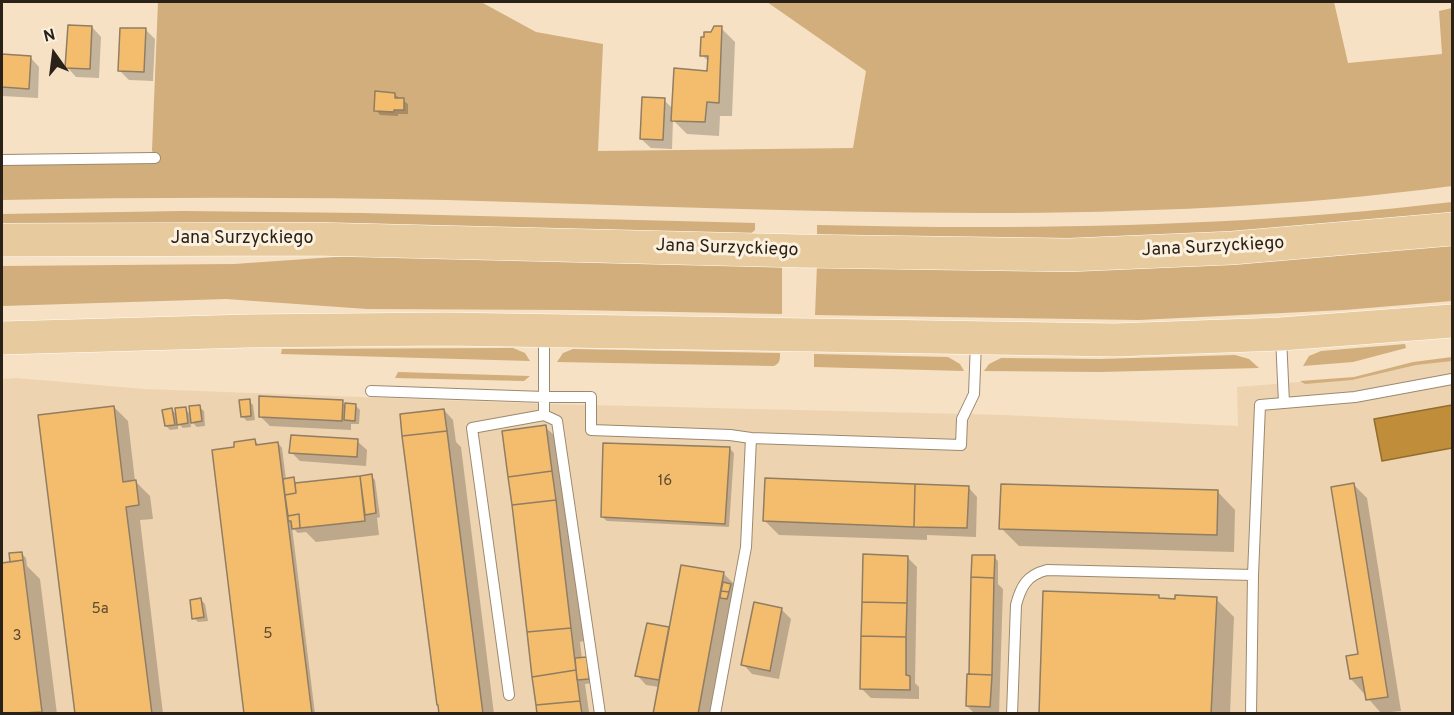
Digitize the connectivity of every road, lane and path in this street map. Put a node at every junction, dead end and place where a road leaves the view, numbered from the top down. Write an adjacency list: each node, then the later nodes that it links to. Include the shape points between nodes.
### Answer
1 (155, 158): 2 (lane)
2 (2, 160)
3 (1452, 229): 4 (main road, Jana Surzyckiego, via 1232,248 1069,255 314,239)
4 (4, 241)
5 (1452, 321): 7 (main road)
6 (544, 329): 8 (main road); 9 (main road); 12 (lane)
7 (1281, 334): 9 (main road, via 1115,340); 13 (lane)
8 (4, 338)
9 (976, 338): 15 (lane, via 974,394 962,419 961,445)
10 (1452, 380): 13 (lane, via 1355,397)
11 (371, 391): 12 (lane)
12 (544, 397): 14 (lane); 15 (lane, via 591,398 591,430)
13 (1284, 403): 16 (lane, via 1260,405)
14 (544, 415): 17 (lane, via 472,428); 18 (lane, via 556,421)
15 (751, 438): 19 (lane, via 746,547)
16 (1253, 575): 20 (lane, via 1047,570 1036,573 1026,579 1016,605); 21 (lane)
17 (509, 695)
18 (600, 714)
19 (716, 714)
20 (1012, 714)
21 (1251, 714)

